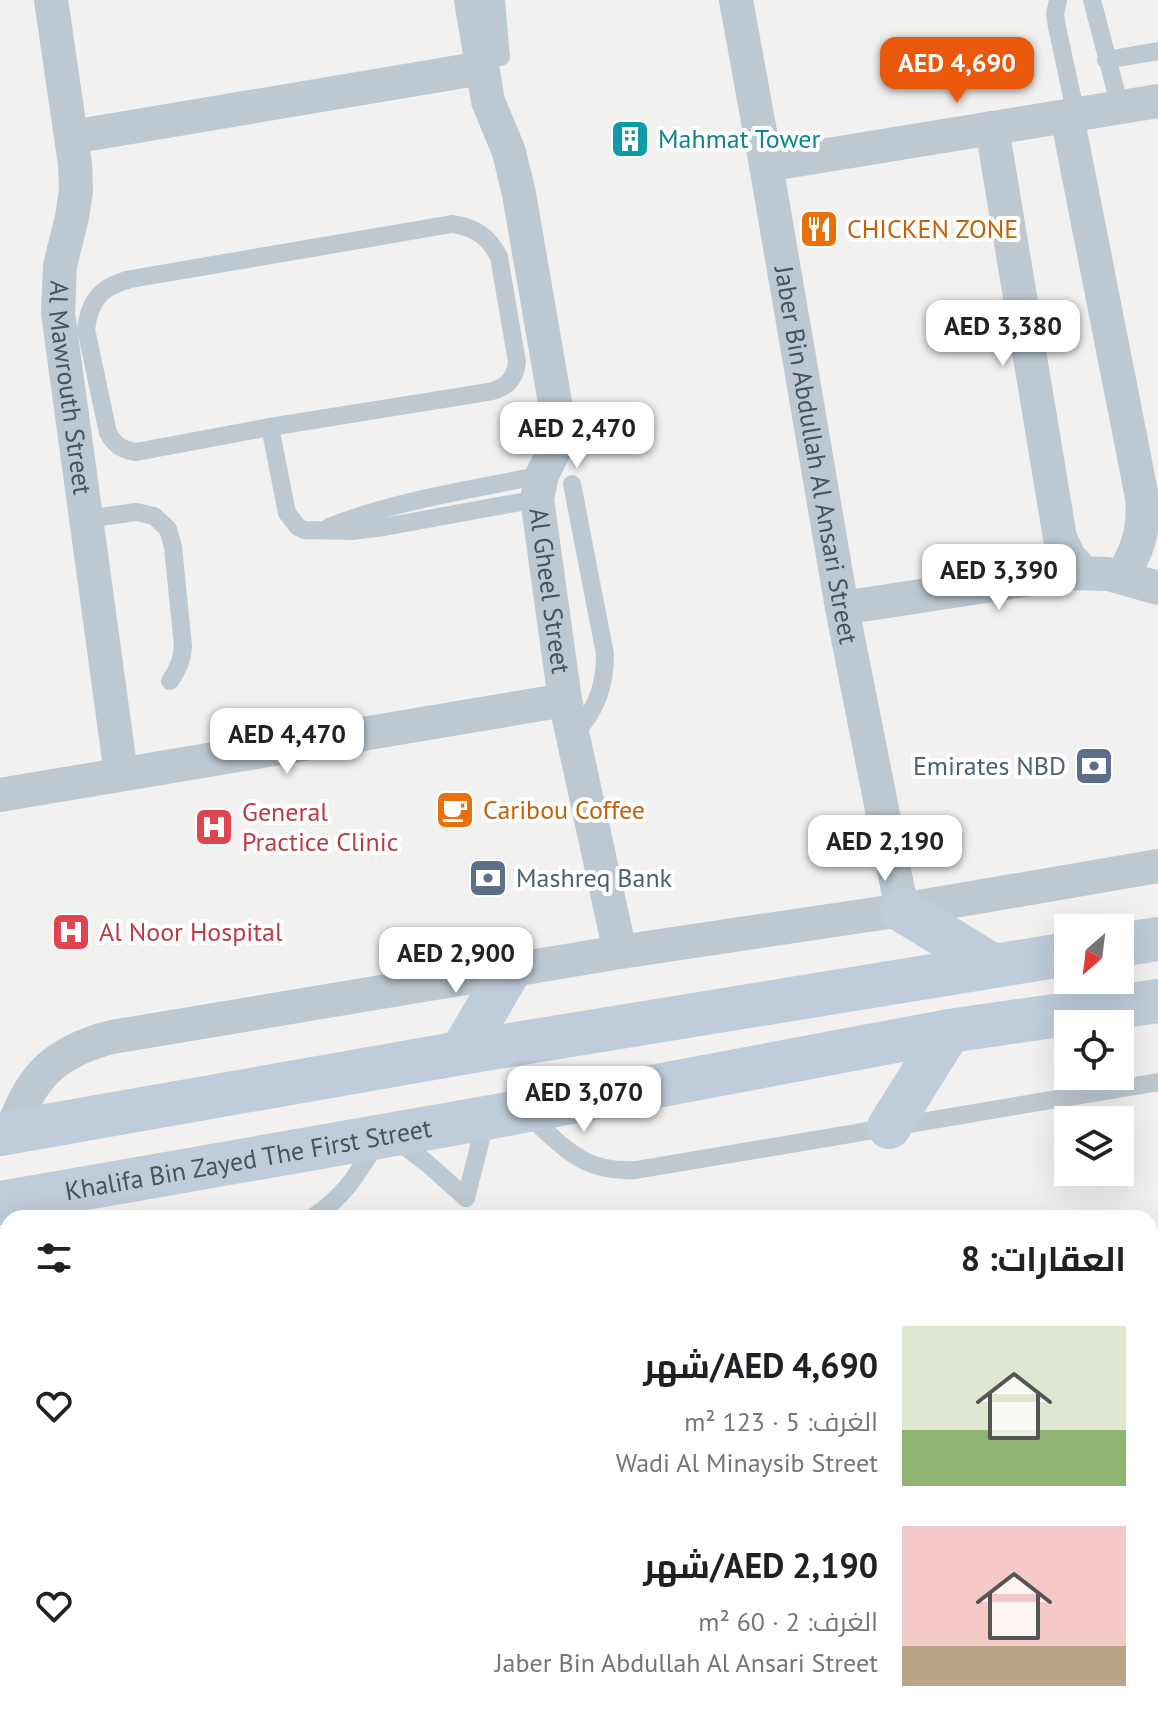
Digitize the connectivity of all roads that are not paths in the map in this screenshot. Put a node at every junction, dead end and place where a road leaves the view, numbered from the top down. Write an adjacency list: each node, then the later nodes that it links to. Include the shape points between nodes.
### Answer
1 (51, 0): 14 (street, Al Mawrouth Street)
2 (471, 0): 9 (street, Al Gheel Street)
3 (496, 0): 9 (lane)
4 (736, 0): 15 (street, Jaber Bin Abdullah Al Ansari Street)
5 (1058, 0): 12 (lane, via 1055,14)
6 (1092, 0): 8 (lane)
7 (1158, 51): 8 (lane)
8 (1106, 60): 11 (lane)
9 (492, 62): 14 (street); 17 (street, Al Gheel Street, via 491,112 509,152 519,194 557,414)
10 (1158, 101): 11 (street)
11 (1120, 107): 12 (street)
12 (1071, 115): 13 (street); 20 (street, via 1142,497 1142,531)
13 (992, 128): 15 (street); 19 (street, via 1060,538)
14 (72, 137): 18 (street, Al Mawrouth Street, via 76,190 60,266 58,313)
15 (766, 165): 22 (street, Jaber Bin Abdullah Al Ansari Street)
16 (270, 427): 16 (lane, via 505,386 516,371 517,354 499,257 486,237 464,225 440,225 117,282 94,300 88,314 88,343 108,433 119,447 136,452); 17 (lane, via 287,513 298,527 311,532 384,527)
17 (550, 486): 24 (street, Al Gheel Street); 25 (lane, via 605,654 602,690)
18 (86, 519): 23 (lane, via 145,513 168,529 183,646); 26 (street, Al Mawrouth Street)
19 (1083, 572): 20 (street); 22 (street)
20 (1121, 577): 21 (street)
21 (1158, 588)
22 (842, 608): 29 (street, Jaber Bin Abdullah Al Ansari Street)
23 (170, 681)
24 (565, 700): 25 (street, Al Gheel Street); 26 (street)
25 (573, 735): 32 (street, Al Gheel Street)
26 (121, 774): 27 (street)
27 (0, 795)
28 (1158, 866): 29 (street)
29 (902, 910): 32 (street); 34 (main road)
30 (1158, 939): 31 (main road)
31 (1134, 943)
32 (620, 952): 35 (street)
33 (1054, 956): 34 (main road)
34 (993, 966): 40 (main road)
35 (509, 971): 40 (main road); 44 (street, via 91,1042 39,1076)
36 (1158, 1001): 37 (main road, Khalifa Bin Zayed The First Street)
37 (1116, 1007): 38 (main road); 39 (main road, Khalifa Bin Zayed The First Street)
38 (1158, 1021)
39 (949, 1031): 42 (main road, Khalifa Bin Zayed The First Street); 43 (main road)
40 (461, 1053): 44 (main road)
41 (1158, 1082): 43 (lane)
42 (505, 1114): 43 (lane, via 584,1162 618,1171); 45 (main road, Khalifa Bin Zayed The First Street); 45 (lane, via 466,1198)
43 (889, 1127)
44 (6, 1133)
45 (385, 1135): 46 (main road, Khalifa Bin Zayed The First Street); 47 (lane, via 348,1187)
46 (0, 1203)
47 (323, 1210)

